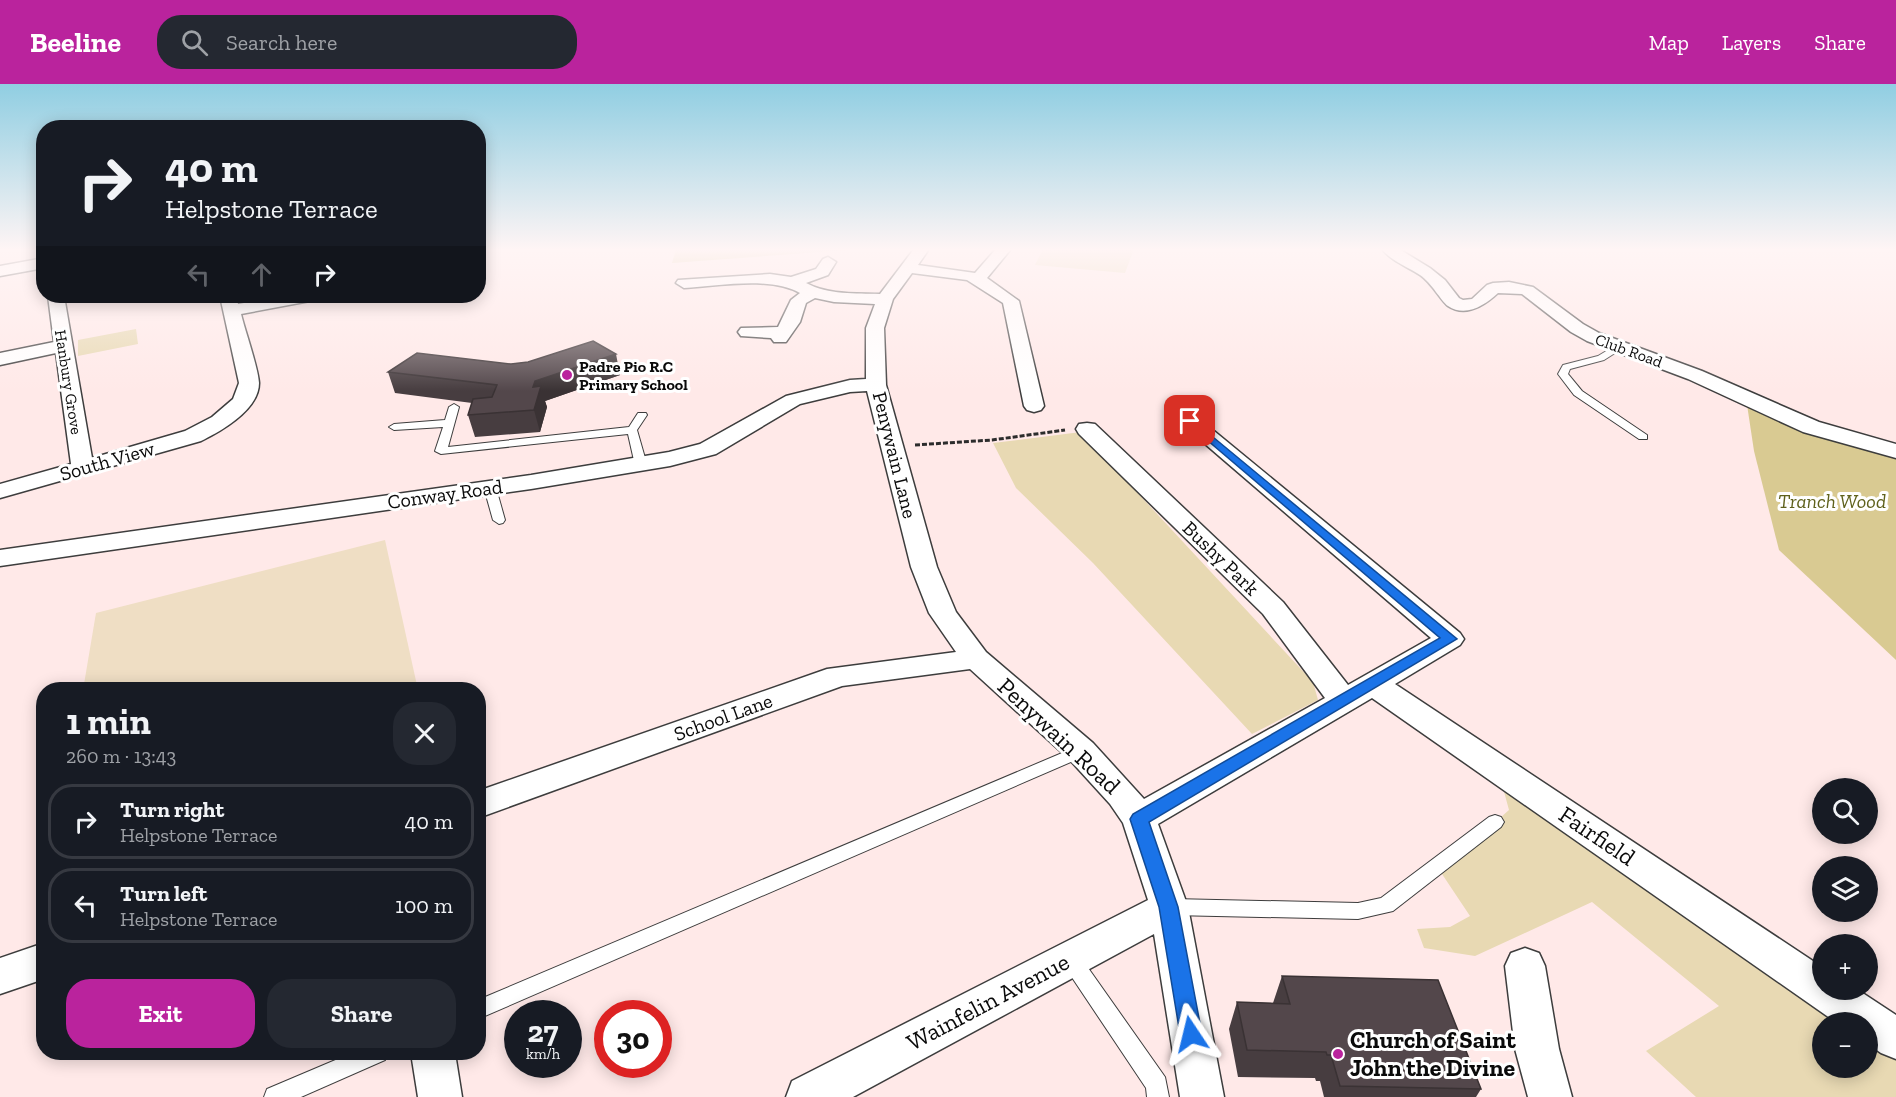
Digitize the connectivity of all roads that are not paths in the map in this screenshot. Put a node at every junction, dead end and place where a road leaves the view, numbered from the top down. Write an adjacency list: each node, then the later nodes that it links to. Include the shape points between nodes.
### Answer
1 (806, 296): 11 (street, via 799,300 781,336)
2 (830, 296): 8 (street)
3 (888, 296): 8 (street, Penywain Lane)
4 (1003, 296): 17 (street, via 1011,302)
5 (1450, 296): 6 (street, Club Road, via 1462,305 1477,303)
6 (1484, 296)
7 (1535, 296): 13 (street, Club Road, via 1577,328)
8 (885, 300): 15 (street, Penywain Lane, via 875,328)
9 (57, 303): 12 (street, Hanbury Grove)
10 (230, 303): 27 (street, South View, via 249,383 240,404 213,427 193,436)
11 (747, 332)
12 (63, 346): 14 (street); 27 (street, Hanbury Grove)
13 (1621, 346): 24 (lane, via 1601,358 1566,367 1563,374 1578,393); 25 (street, Club Road, via 1811,427)
14 (0, 358)
15 (876, 385): 26 (street, Conway Road, via 850,386 793,400 708,448); 32 (street, Penywain Lane, via 924,567 944,614)
16 (454, 406): 20 (lane)
17 (1034, 406)
18 (642, 415): 23 (lane)
19 (1190, 421): 33 (street, via 1450,639)
20 (449, 423): 21 (lane); 23 (lane, via 441,450)
21 (394, 426)
22 (1087, 429): 33 (street, Bushy Park)
23 (632, 430): 26 (lane)
24 (1644, 436)
25 (1896, 451)
26 (641, 465): 28 (street, Conway Road)
27 (83, 469): 29 (street, South View)
28 (490, 488): 30 (lane); 31 (street, Conway Road)
29 (0, 491)
30 (499, 520)
31 (0, 558)
32 (975, 659): 34 (street, Penywain Road); 35 (street, School Lane, via 837,676)
33 (1356, 691): 36 (street); 43 (street, Fairfield)
34 (1082, 752): 36 (street, Penywain Road); 45 (lane)
35 (486, 802)
36 (1139, 819): 38 (street, Penywain Road)
37 (1495, 822): 38 (lane, via 1386,905 1376,908 1358,911)
38 (1169, 907): 39 (street, Wainfelin Avenue); 53 (street, Penywain Road)
39 (1070, 959): 51 (street, Wainfelin Avenue); 52 (lane, via 1157,1085)
40 (36, 964): 42 (street)
41 (1525, 966): 54 (street, via 1537,1049)
42 (0, 976)
43 (1812, 983)
44 (1838, 1000): 46 (street, Fairfield)
45 (486, 1007)
46 (1896, 1039)
47 (362, 1060): 49 (lane)
48 (434, 1060): 50 (street)
49 (275, 1097)
50 (440, 1097)
51 (808, 1097)
52 (1158, 1097)
53 (1202, 1097)
54 (1550, 1097)

